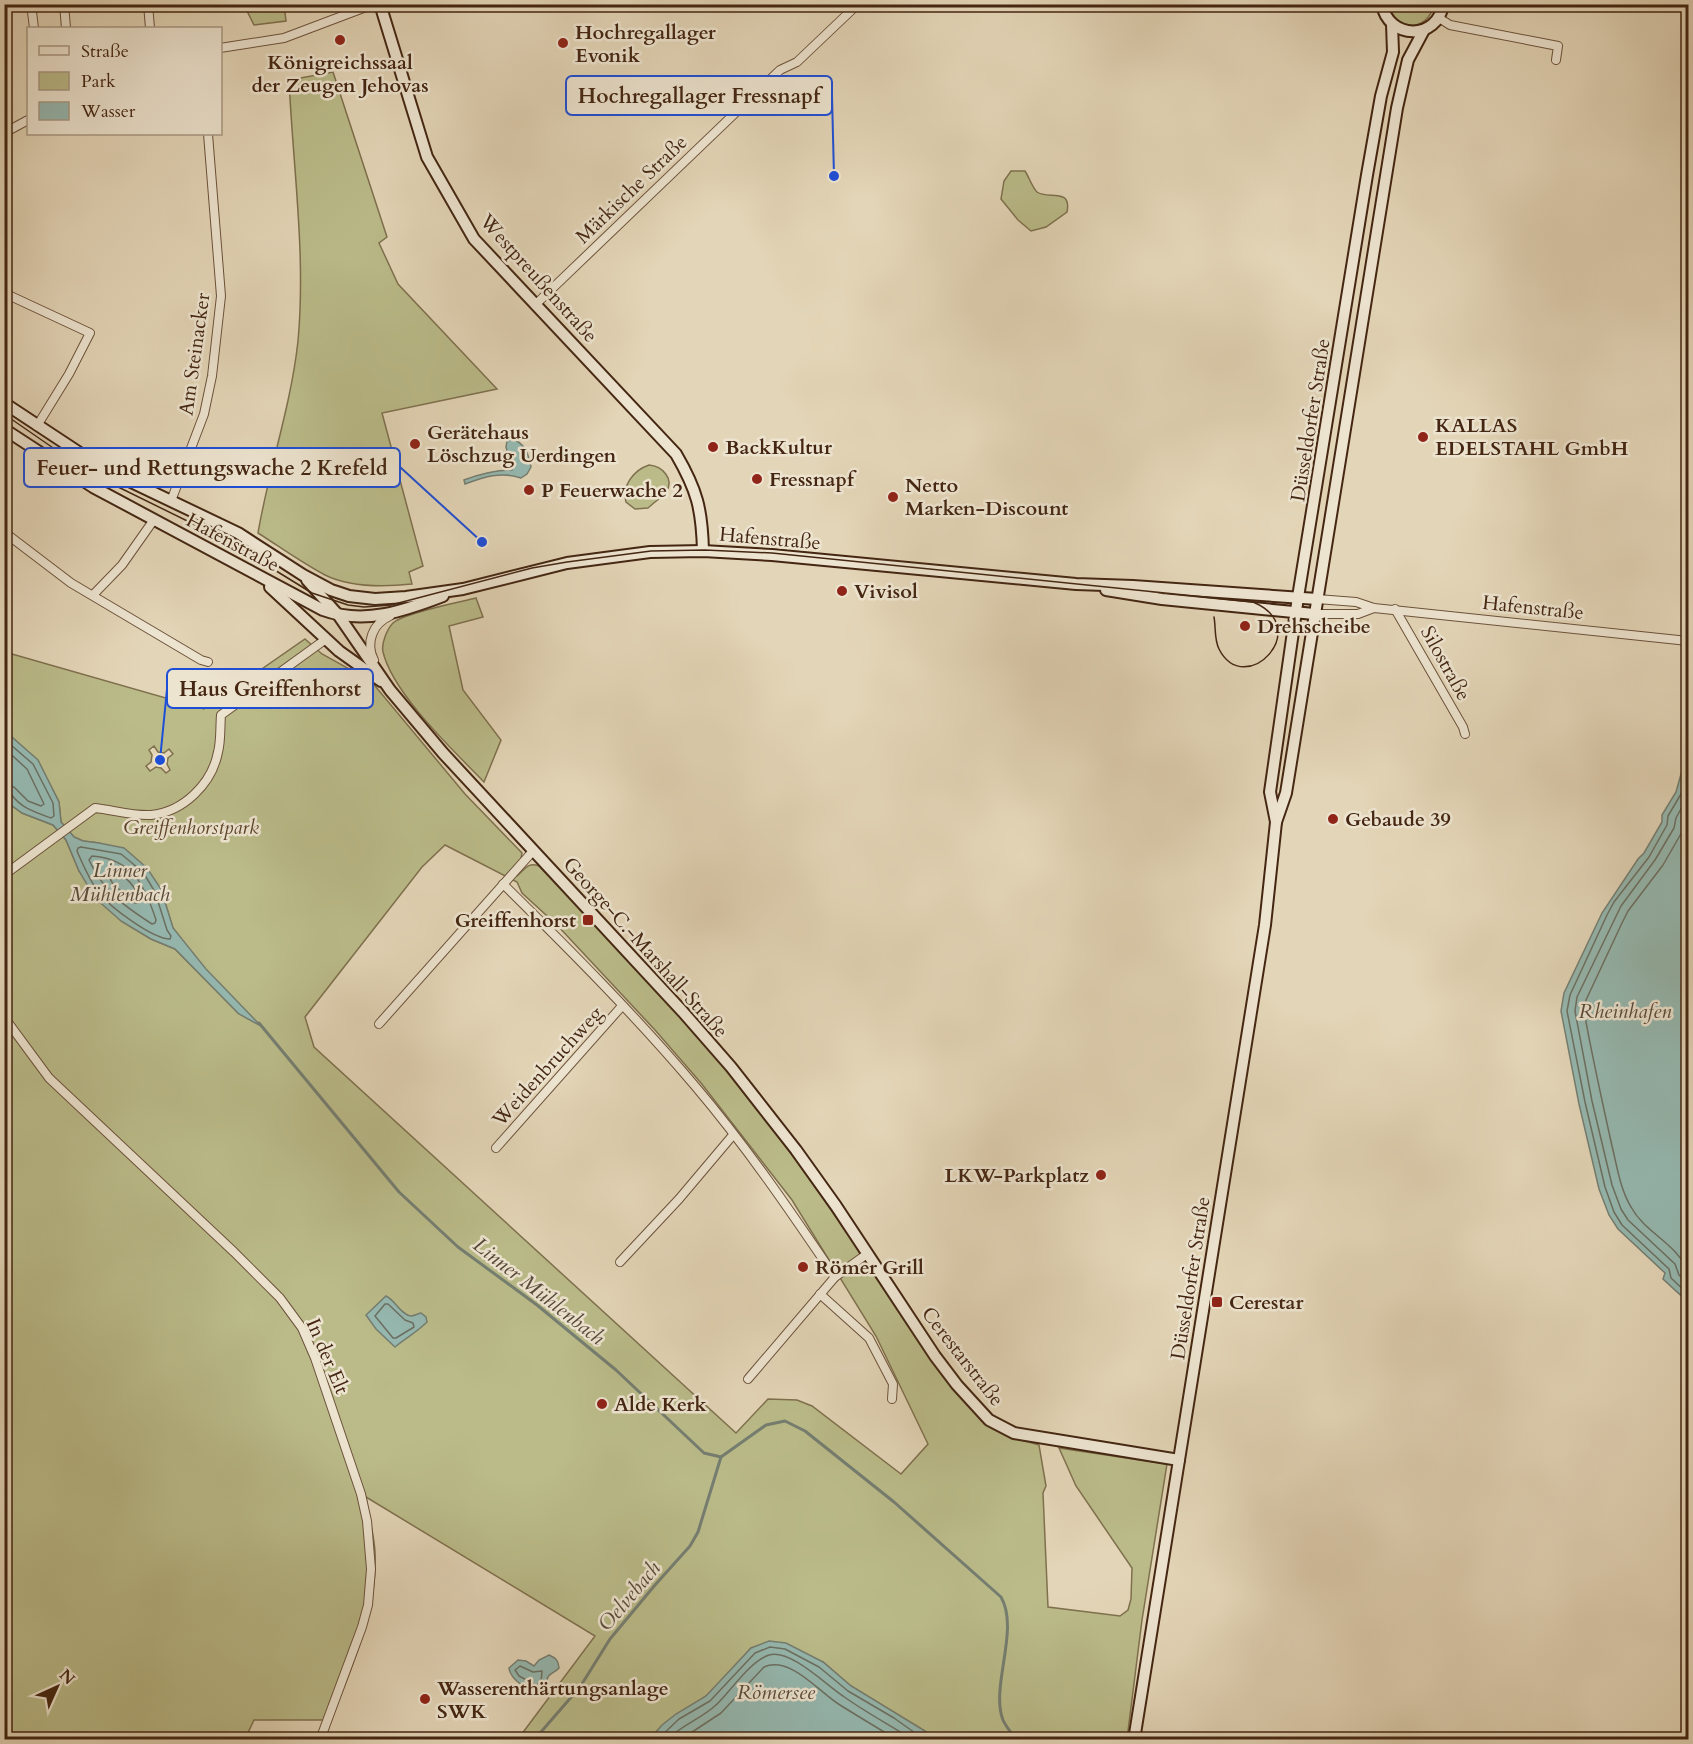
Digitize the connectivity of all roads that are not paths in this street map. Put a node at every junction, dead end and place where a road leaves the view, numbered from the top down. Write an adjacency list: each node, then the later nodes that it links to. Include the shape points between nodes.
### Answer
1 (31, 4): 11 (street)
2 (64, 4): 12 (street)
3 (148, 4): 13 (street)
4 (374, 4): 15 (street, via 284,38)
5 (380, 4): 21 (main road, Westpreußenstraße, via 427,157 474,239)
6 (858, 4): 21 (street, Märkische Straße, via 797,62 780,70)
7 (1382, 4): 10 (main road)
8 (1443, 4): 9 (main road)
9 (1439, 18): 14 (main road); 16 (street, via 1450,25 1558,46)
10 (1392, 24): 14 (main road, via 1407,32); 34 (main road, Düsseldorfer Straße, via 1392,52 1374,136)
11 (34, 27)
12 (66, 27)
13 (150, 27)
14 (1424, 30): 35 (main road, Düsseldorfer Straße, via 1408,60 1397,108)
15 (222, 48)
16 (1556, 60)
17 (27, 121): 18 (street)
18 (4, 133)
19 (208, 135): 25 (street, Am Steinacker, via 221,296 204,414)
20 (4, 293): 23 (street, via 90,333)
21 (535, 305): 28 (main road, Westpreußenstraße, via 676,454 698,498)
22 (4, 403): 23 (main road, Hafenstraße)
23 (37, 426): 25 (main road, Hafenstraße, via 104,469)
24 (4, 429): 26 (main road, Hafenstraße, via 70,473)
25 (171, 501): 30 (main road, Hafenstraße, via 238,534)
26 (153, 520): 29 (main road, Hafenstraße); 33 (street, via 122,565)
27 (4, 532): 33 (street, via 63,578)
28 (703, 551): 31 (main road, Hafenstraße); 32 (main road, Hafenstraße, via 650,552 567,563)
29 (246, 568): 41 (main road, Hafenstraße); 42 (main road)
30 (303, 575): 32 (main road, Hafenstraße, via 331,590 375,599); 41 (main road, George-C.-Marshall-Straße)
31 (1076, 584): 34 (main road, Hafenstraße); 39 (main road, Hafenstraße, via 1162,599)
32 (463, 589): 38 (main road, Hafenstraße)
33 (93, 595): 46 (street)
34 (1298, 597): 35 (main road, Hafenstraße); 39 (main road, Düsseldorfer Straße)
35 (1317, 598): 36 (street, Hafenstraße); 40 (main road, Düsseldorfer Straße)
36 (1374, 608): 37 (street, Hafenstraße); 40 (street, Hafenstraße, via 1358,614)
37 (1395, 609): 43 (street, Hafenstraße); 48 (street, Silostraße)
38 (401, 611): 41 (main road, Hafenstraße, via 377,616); 44 (street, via 380,621)
39 (1297, 612): 40 (main road, Hafenstraße); 49 (main road, Düsseldorfer Straße, via 1270,792)
40 (1314, 614): 49 (main road, Düsseldorfer Straße, via 1286,793)
41 (339, 616): 44 (main road, George-C.-Marshall-Straße)
42 (326, 639): 45 (main road); 51 (street, via 221,715 218,754 205,782 190,800 172,810 150,815 95,808)
43 (1689, 641)
44 (366, 648): 45 (street, via 355,657); 47 (main road, George-C.-Marshall-Straße)
45 (346, 655): 47 (main road)
46 (208, 662)
47 (390, 690): 50 (main road, George-C.-Marshall-Straße)
48 (1465, 734)
49 (1276, 822): 65 (main road, Düsseldorfer Straße, via 1266,925)
50 (533, 851): 52 (street); 58 (main road, George-C.-Marshall-Straße, via 731,1067 796,1149)
51 (4, 875)
52 (503, 884): 53 (street, Weidenbruchweg); 55 (street)
53 (622, 1006): 56 (street, Weidenbruchweg, via 696,1087); 57 (street, Weidenbruchweg)
54 (4, 1017): 66 (street, In der Elt, via 49,1078 234,1252 280,1298 302,1328 361,1494 371,1569 362,1627)
55 (379, 1024)
56 (733, 1135): 60 (street); 61 (street, Weidenbruchweg, via 785,1202)
57 (496, 1148)
58 (859, 1242): 59 (main road, Cerestarstraße)
59 (867, 1254): 61 (street); 65 (main road, Cerestarstraße, via 935,1356 977,1409 999,1426 1014,1433)
60 (620, 1262)
61 (835, 1277): 62 (street)
62 (820, 1294): 63 (street); 64 (street, via 870,1338 893,1384)
63 (748, 1379)
64 (892, 1400)
65 (1179, 1460): 67 (main road, Düsseldorfer Straße)
66 (320, 1740)
67 (1134, 1740)

